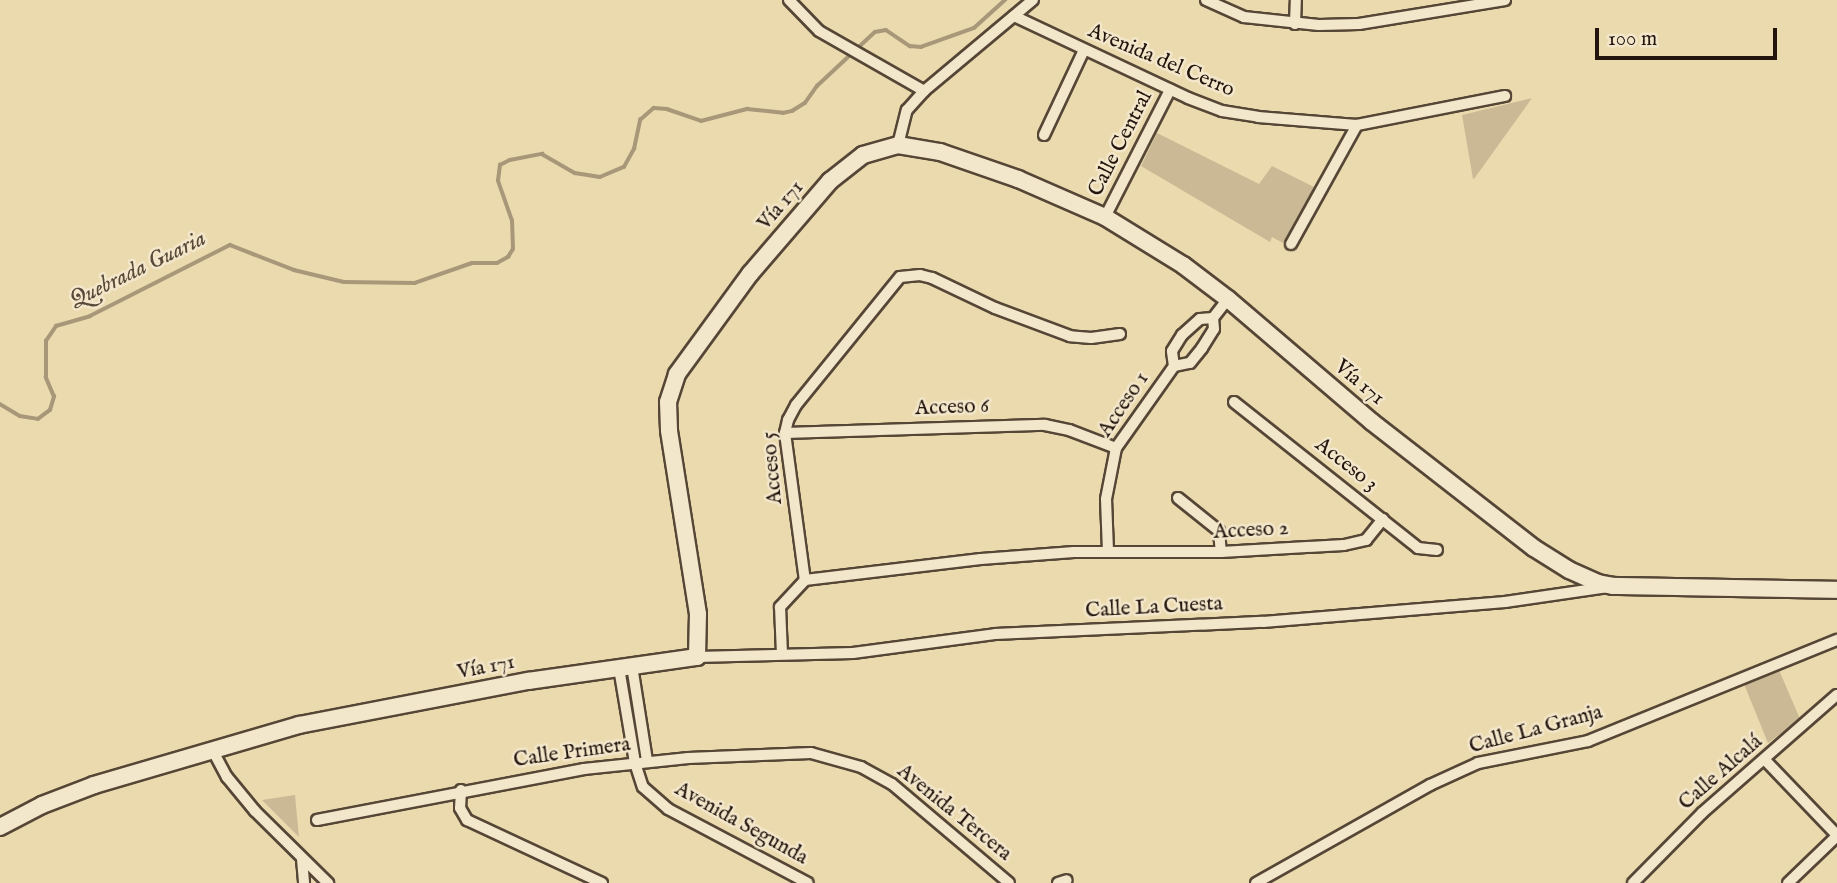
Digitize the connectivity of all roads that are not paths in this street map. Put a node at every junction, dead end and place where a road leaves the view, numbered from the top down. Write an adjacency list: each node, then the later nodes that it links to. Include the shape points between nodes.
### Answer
1 (789, 0): 10 (street, via 819,31)
2 (1033, 0): 6 (street)
3 (1206, 0): 7 (street, via 1244,18)
4 (1296, 0): 7 (street)
5 (1505, 0): 7 (street, via 1359,24)
6 (1014, 16): 8 (street, Avenida del Cerro); 10 (street)
7 (1295, 24)
8 (1084, 50): 9 (street, Avenida del Cerro); 13 (street)
9 (1170, 90): 12 (street, Avenida del Cerro, via 1246,115); 15 (street, Calle Central)
10 (924, 91): 14 (street, via 906,110)
11 (1505, 96): 12 (street, Avenida del Cerro)
12 (1357, 125): 16 (street)
13 (1044, 135)
14 (898, 145): 15 (main road, Vía 171, via 1018,179); 34 (main road, Vía 171, via 863,155 830,181 750,274 677,374 668,402 668,430 698,614)
15 (1105, 216): 17 (main road, Vía 171)
16 (1291, 244)
17 (1228, 299): 18 (street, Acceso 1); 30 (main road, Vía 171, via 1372,422 1534,548 1569,570)
18 (1213, 318): 20 (street, Acceso 1, via 1214,329 1190,363); 20 (street, Acceso 1, via 1200,319 1182,335 1172,351)
19 (1119, 334): 22 (street, Acceso 5, via 1070,336 932,278 900,277 796,405)
20 (1174, 366): 23 (street, Acceso 1)
21 (1234, 402): 25 (street, Acceso 3)
22 (785, 433): 23 (street, Acceso 6, via 1045,425); 29 (street, Acceso 5)
23 (1115, 448): 27 (street, Acceso 1, via 1107,499)
24 (1178, 498): 28 (street, via 1219,531)
25 (1383, 519): 26 (street, Acceso 3, via 1418,548); 28 (street, Acceso 2, via 1376,532 1354,544)
26 (1437, 550)
27 (1108, 551): 28 (street, Acceso 2); 29 (street, via 981,559)
28 (1221, 552)
29 (805, 580): 33 (street, via 780,607)
30 (1613, 586): 31 (main road, Vía 171); 33 (street, Calle La Cuesta, via 1505,602 1263,622 995,634 853,653)
31 (1837, 590)
32 (1837, 639): 52 (street, Calle La Granja, via 1588,741 1478,763)
33 (782, 654): 34 (street, Calle La Cuesta)
34 (697, 657): 35 (main road, Vía 171)
35 (626, 667): 37 (main road, Vía 171, via 299,725); 40 (street); 41 (street, Avenida Segunda)
36 (1837, 695): 39 (street, Calle Alcalá)
37 (213, 751): 44 (main road, Vía 171, via 94,785 42,804); 46 (street, via 255,811)
38 (836, 758): 40 (street, Calle Primera, via 798,753); 51 (street, Avenida Tercera, via 891,784)
39 (1765, 760): 45 (street); 53 (street, Calle Alcalá, via 1664,849)
40 (647, 761): 41 (street, Calle Primera)
41 (635, 763): 42 (street, Calle Primera); 50 (street, Avenida Segunda, via 643,787 668,809)
42 (461, 790): 43 (street, Calle Primera); 49 (street, via 460,808 467,820)
43 (317, 820)
44 (0, 827)
45 (1837, 836): 54 (street)
46 (302, 859): 47 (street); 48 (street)
47 (304, 883)
48 (328, 883)
49 (602, 883)
50 (808, 883)
51 (1009, 883)
52 (1256, 883)
53 (1633, 883)
54 (1788, 883)

